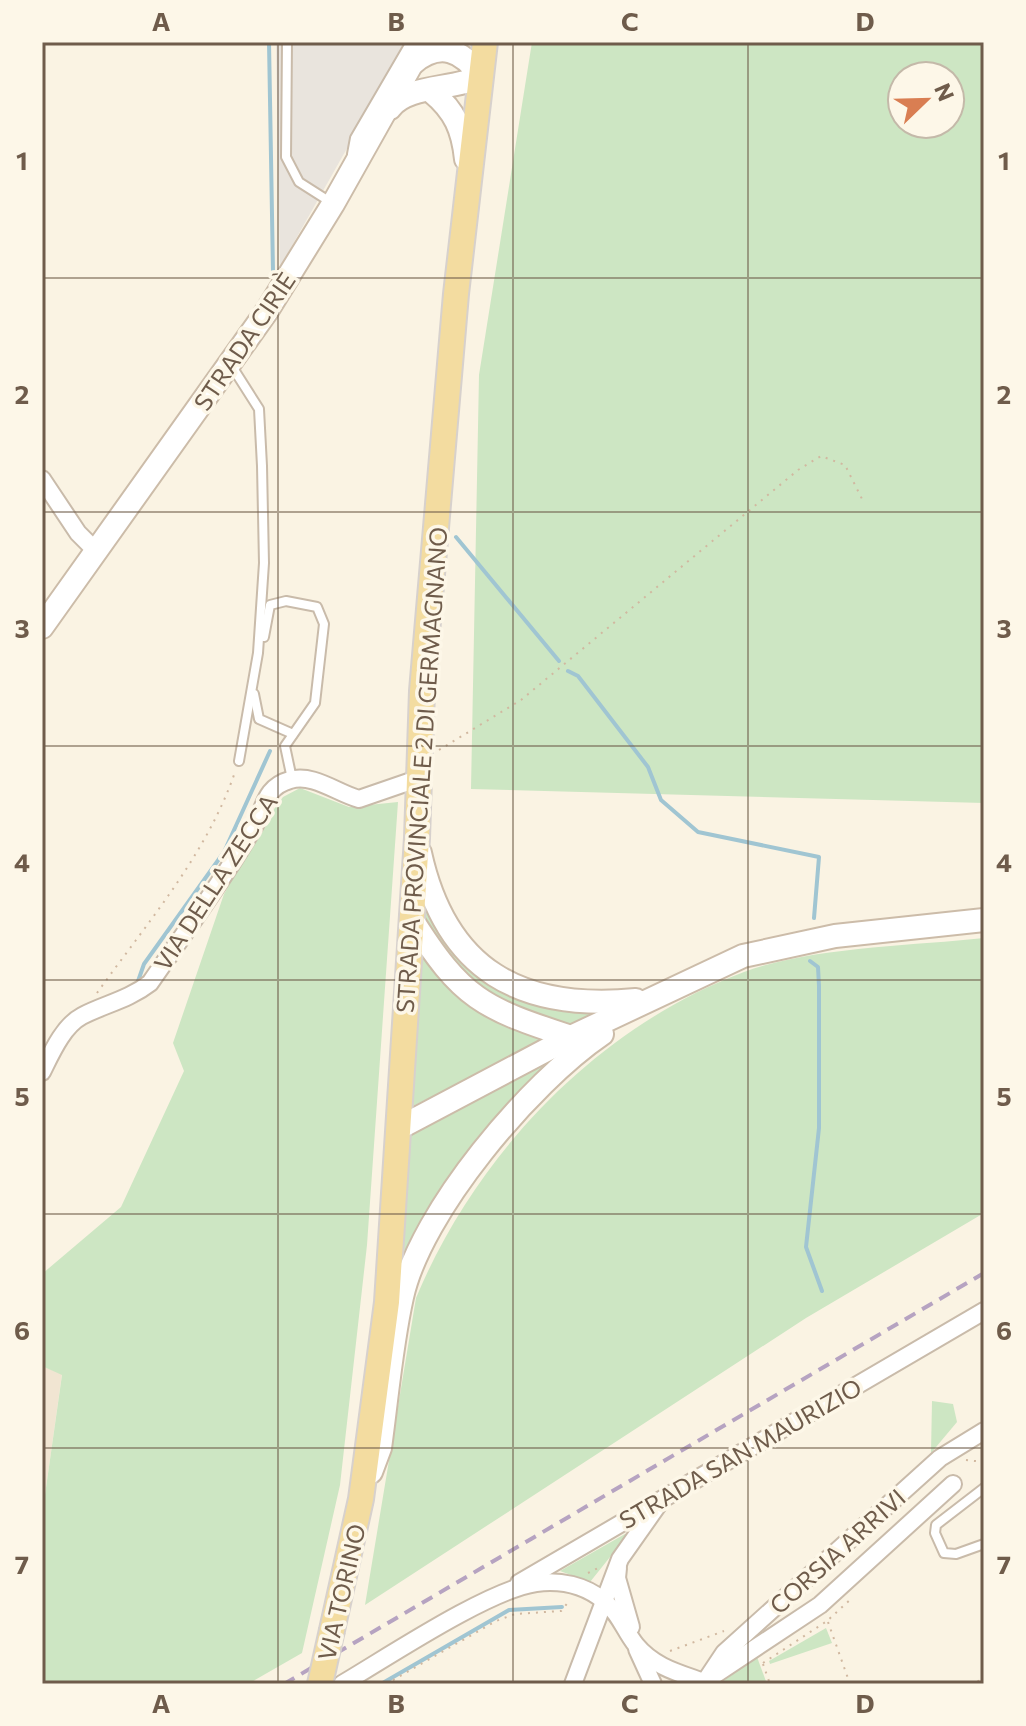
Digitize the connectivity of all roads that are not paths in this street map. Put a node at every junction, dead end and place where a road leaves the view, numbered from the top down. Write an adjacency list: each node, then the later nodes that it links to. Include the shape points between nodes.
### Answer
1 (287, 42): 10 (lane, via 286,157 299,182)
2 (424, 42): 4 (main road, STRADA CIRIÈ)
3 (485, 42): 5 (main road, STRADA PROVINCIALE 2 DI GERMAGNANO)
4 (411, 53): 5 (main road, via 447,49 462,54); 7 (main road, STRADA CIRIÈ); 8 (lane, via 355,138)
5 (480, 77): 6 (main road); 9 (main road, STRADA PROVINCIALE 2 DI GERMAGNANO)
6 (432, 92): 7 (main road, via 396,101); 9 (main road, via 454,114 462,131)
7 (368, 138): 8 (main road, STRADA CIRIÈ)
8 (349, 173): 10 (main road, STRADA CIRIÈ)
9 (469, 179): 17 (main road, STRADA PROVINCIALE 2 DI GERMAGNANO, via 422,691)
10 (333, 204): 11 (main road, STRADA CIRIÈ)
11 (230, 364): 13 (main road, STRADA CIRIÈ); 16 (lane, VIA DELLA ZECCA, via 259,409 262,466 264,563 258,653)
12 (42, 479): 13 (street)
13 (96, 551): 14 (main road, STRADA CIRIÈ)
14 (42, 627)
15 (293, 734): 15 (lane, via 315,703 324,624 317,607 286,601 270,605 254,698 259,719); 18 (lane, via 285,746)
16 (239, 761)
17 (420, 769): 18 (street, VIA DELLA ZECCA, via 359,799 309,779); 19 (main road, STRADA PROVINCIALE 2 DI GERMAGNANO)
18 (292, 779): 24 (street, VIA DELLA ZECCA, via 265,797 262,813 236,858 150,983 130,998 80,1017)
19 (417, 838): 20 (main road, STRADA PROVINCIALE 2 DI GERMAGNANO); 22 (main road, via 426,882 443,919 467,953 492,974 526,992 571,1003)
20 (411, 918): 23 (main road, via 458,985 498,1012); 25 (main road, STRADA PROVINCIALE 2 DI GERMAGNANO)
21 (984, 920): 22 (main road, via 835,936 743,956)
22 (653, 999): 23 (main road); 31 (main road, via 590,1042 515,1112 460,1182 418,1250 402,1295 380,1448)
23 (571, 1037): 25 (main road)
24 (42, 1072)
25 (399, 1128): 31 (main road, STRADA PROVINCIALE 2 DI GERMAGNANO, via 387,1302)
26 (984, 1311): 29 (street, STRADA SAN MAURIZIO)
27 (984, 1431): 37 (street, CORSIA ARRIVI, via 940,1458 724,1653)
28 (953, 1484): 37 (street, via 820,1605)
29 (681, 1487): 33 (street, via 652,1510); 34 (street, STRADA SAN MAURIZIO)
30 (984, 1488): 32 (lane, via 936,1525 935,1533 944,1553)
31 (361, 1499): 38 (main road, VIA TORINO, bridge)
32 (984, 1544)
33 (620, 1559): 35 (street); 36 (street, via 617,1578)
34 (497, 1596): 35 (street, via 533,1584 576,1585); 39 (street)
35 (602, 1599): 36 (street); 40 (street)
36 (636, 1645): 37 (street); 41 (street)
37 (703, 1683)
38 (320, 1684)
39 (342, 1684)
40 (573, 1684)
41 (653, 1684)

